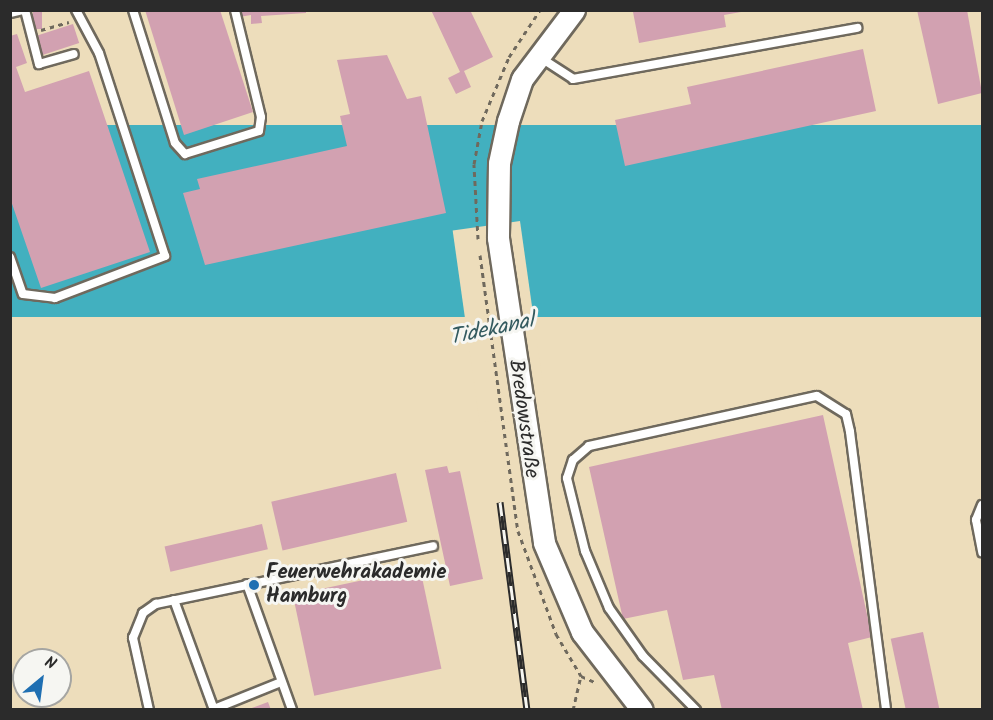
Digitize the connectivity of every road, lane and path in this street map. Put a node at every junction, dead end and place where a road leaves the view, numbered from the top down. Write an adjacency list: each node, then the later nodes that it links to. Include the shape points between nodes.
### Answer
1 (24, 10): 5 (lane); 8 (lane)
2 (133, 10): 3 (lane, via 175,143 185,154 259,131 261,117)
3 (235, 10)
4 (574, 11): 10 (street, Bredowstraße)
5 (10, 13)
6 (78, 14): 8 (path); 12 (lane, via 99,52 165,256 55,298 23,294)
7 (856, 28): 10 (lane, via 573,79)
8 (30, 33): 9 (lane, via 39,64)
9 (74, 54)
10 (537, 56): 13 (street, Bredowstraße, via 508,121 496,207)
11 (474, 210): 13 (path)
12 (10, 257)
13 (514, 439): 21 (street, Bredowstraße, via 564,597)
14 (982, 505): 16 (lane, via 976,520)
15 (433, 546): 17 (lane)
16 (982, 552)
17 (247, 584): 18 (lane); 20 (lane)
18 (174, 600): 22 (lane); 23 (lane, via 142,613 132,638)
19 (581, 676): 25 (path)
20 (281, 682): 22 (lane); 24 (lane)
21 (629, 705)
22 (214, 709)
23 (149, 710)
24 (291, 710)
25 (573, 710)
26 (696, 710): 27 (lane, via 643,656 609,608 585,551 567,478 573,460 589,446 816,396 846,414)
27 (886, 710)

